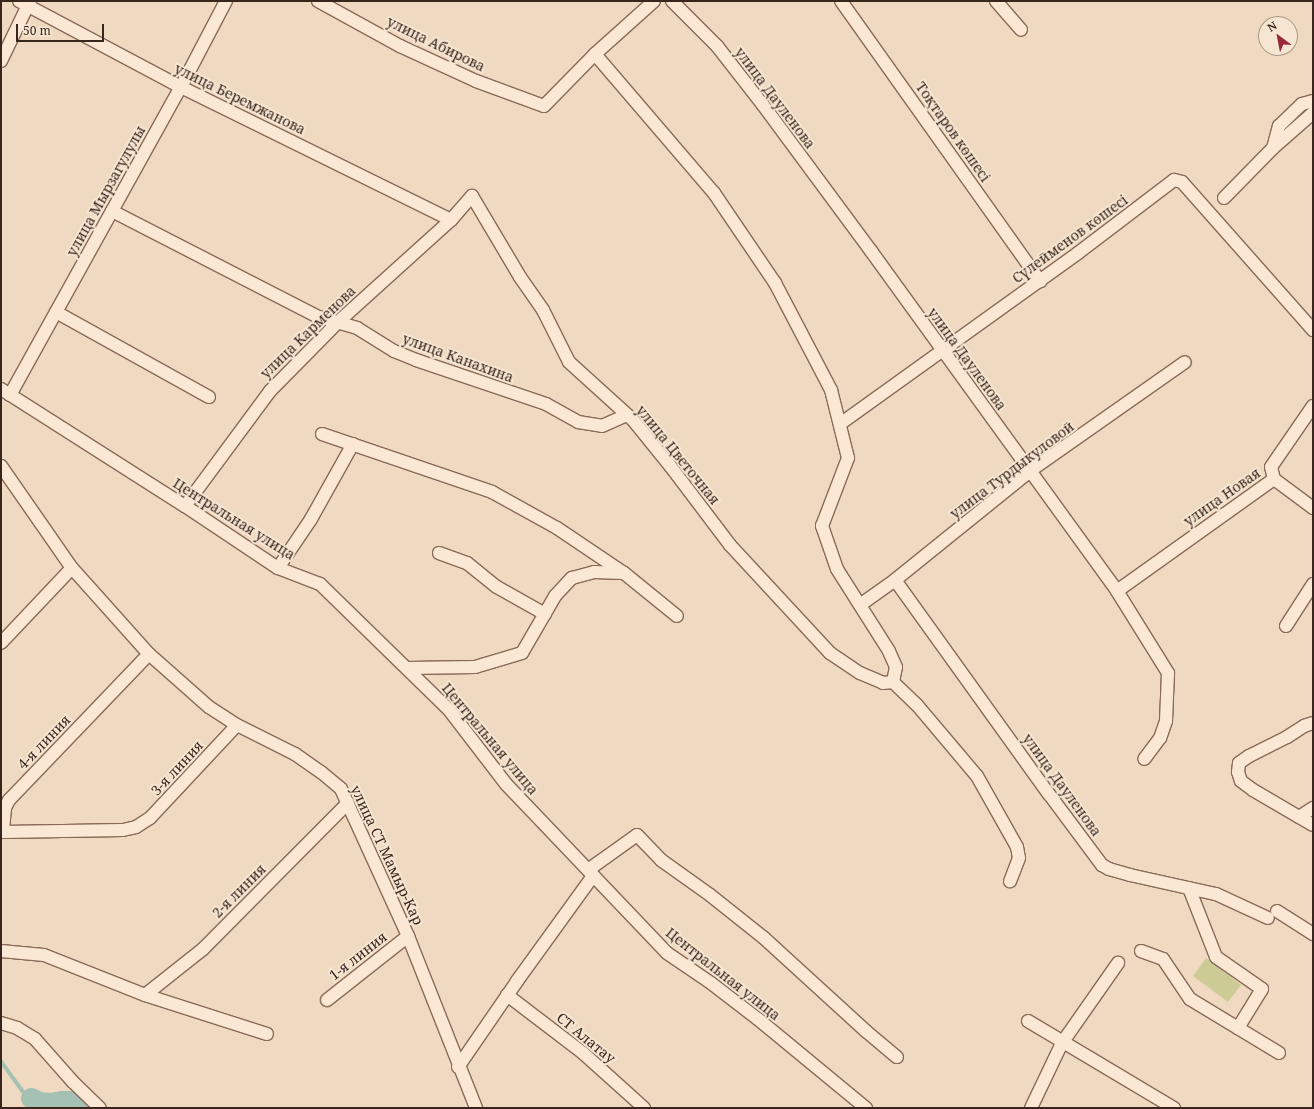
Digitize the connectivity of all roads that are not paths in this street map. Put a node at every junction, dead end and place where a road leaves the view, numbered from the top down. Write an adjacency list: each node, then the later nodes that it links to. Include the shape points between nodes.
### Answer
1 (226, 1): 11 (street, улица Мырзагулулы)
2 (318, 1): 9 (street, улица Абирова, via 400,46 455,72 544,106)
3 (654, 1): 9 (street)
4 (672, 1): 23 (street, улица Дауленова, via 722,52 871,251)
5 (841, 1): 19 (street, Тоқтаров көшесі)
6 (996, 1): 8 (street)
7 (25, 2): 10 (street); 11 (street, улица Беремжанова)
8 (1021, 30)
9 (595, 54): 29 (street, via 714,193 775,283 831,390)
10 (1, 61)
11 (181, 87): 17 (street, улица Мырзагулулы); 18 (street, улица Беремжанова)
12 (1313, 101): 14 (street, via 1302,104 1279,126)
13 (1313, 113): 14 (street)
14 (1273, 148): 16 (street)
15 (472, 196): 18 (street, улица Карменова); 28 (street, улица Цветочная, via 520,277 543,310 569,362)
16 (1224, 198)
17 (112, 211): 20 (street, улица Мырзагулулы); 21 (street, улица Канахина, via 316,316)
18 (451, 220): 21 (street, улица Карменова)
19 (1040, 281): 22 (street, Сүлейменов көшесі, via 1174,180 1178,180); 23 (street, Сүлейменов көшесі)
20 (56, 312): 25 (street, улица Мырзагулулы); 26 (street)
21 (338, 322): 28 (street, улица Канахина, via 357,328 394,351 546,404 578,422 602,426); 35 (street, улица Карменова, via 270,391)
22 (1313, 330)
23 (942, 351): 29 (street, Сүлейменов көшесі); 33 (street, улица Дауленова)
24 (1185, 362): 33 (street, улица Турдыкуловой)
25 (5, 392): 35 (street, Центральная улица)
26 (209, 397)
27 (1313, 406): 34 (street, улица Новая, via 1271,467)
28 (627, 415): 51 (street, улица Цветочная, via 671,467 730,545 830,652 860,673 883,682)
29 (840, 424): 44 (street, via 848,458 822,526 837,569)
30 (322, 434): 31 (street)
31 (353, 444): 39 (street, via 311,519); 40 (street, via 492,492 557,528)
32 (2, 469): 38 (street, улица СТ Мамыр-Кар)
33 (1030, 471): 41 (street, улица Турдыкуловой); 43 (street, улица Дауленова)
34 (1274, 479): 36 (street); 43 (street, улица Новая)
35 (185, 506): 39 (street, Центральная улица)
36 (1313, 508)
37 (439, 553): 45 (street, via 467,563 497,586)
38 (72, 568): 48 (street); 49 (street, улица СТ Мамыр-Кар)
39 (278, 568): 50 (street, Центральная улица, via 320,584)
40 (624, 573): 45 (street, via 594,572 572,578 555,596); 46 (street)
41 (895, 580): 44 (street, улица Турдыкуловой); 62 (street, улица Дауленова, via 1102,865 1109,870)
42 (1313, 584): 47 (street)
43 (1117, 591): 54 (street, улица Дауленова, via 1168,673 1166,721 1160,738)
44 (860, 605): 51 (street, via 896,667)
45 (545, 614): 50 (street, via 522,653 476,667)
46 (677, 616)
47 (1286, 626)
48 (1, 643)
49 (149, 654): 53 (street, улица СТ Мамыр-Кар, via 209,707); 59 (street, 4-я линия, via 9,800 5,808 3,832 123,830)
50 (407, 668): 60 (street, Центральная улица, via 450,711 506,784)
51 (893, 682): 61 (street, via 922,711 977,776 1017,847 1019,858)
52 (1313, 723): 57 (street, via 1239,763 1238,772 1241,780)
53 (237, 726): 55 (street, улица СТ Мамыр-Кар, via 295,754 321,772 341,789); 59 (street, 3-я линия, via 150,818)
54 (1144, 759)
55 (348, 803): 64 (street, улица СТ Мамыр-Кар); 68 (street, 2-я линия, via 203,948)
56 (1313, 808): 57 (street)
57 (1298, 817): 58 (street)
58 (1313, 825)
59 (136, 827)
60 (590, 873): 69 (street); 77 (street, via 637,835 660,860 764,938); 83 (street, Центральная улица, via 667,953 758,1019)
61 (1010, 881)
62 (1189, 888): 63 (street, улица Дауленова, via 1216,894 1273,915); 73 (street, via 1216,957 1262,989)
63 (1313, 934)
64 (408, 936): 70 (street, 1-я линия); 78 (street, улица СТ Мамыр-Кар)
65 (1, 951): 68 (street, via 44,955)
66 (1141, 951): 73 (street, via 1163,959 1190,999)
67 (1118, 963): 75 (street)
68 (145, 995): 74 (street)
69 (507, 995): 78 (street); 82 (street, СТ Алатау, via 583,1053)
70 (327, 1000)
71 (1028, 1021): 75 (street)
72 (1, 1023): 80 (street, via 17,1028 36,1039 73,1082)
73 (1238, 1028): 76 (street)
74 (267, 1034)
75 (1062, 1043): 79 (street); 84 (street)
76 (1279, 1053)
77 (897, 1057)
78 (458, 1067): 81 (street, улица СТ Мамыр-Кар)
79 (1169, 1105)
80 (100, 1108)
81 (476, 1108)
82 (644, 1108)
83 (866, 1108)
84 (1031, 1108)

